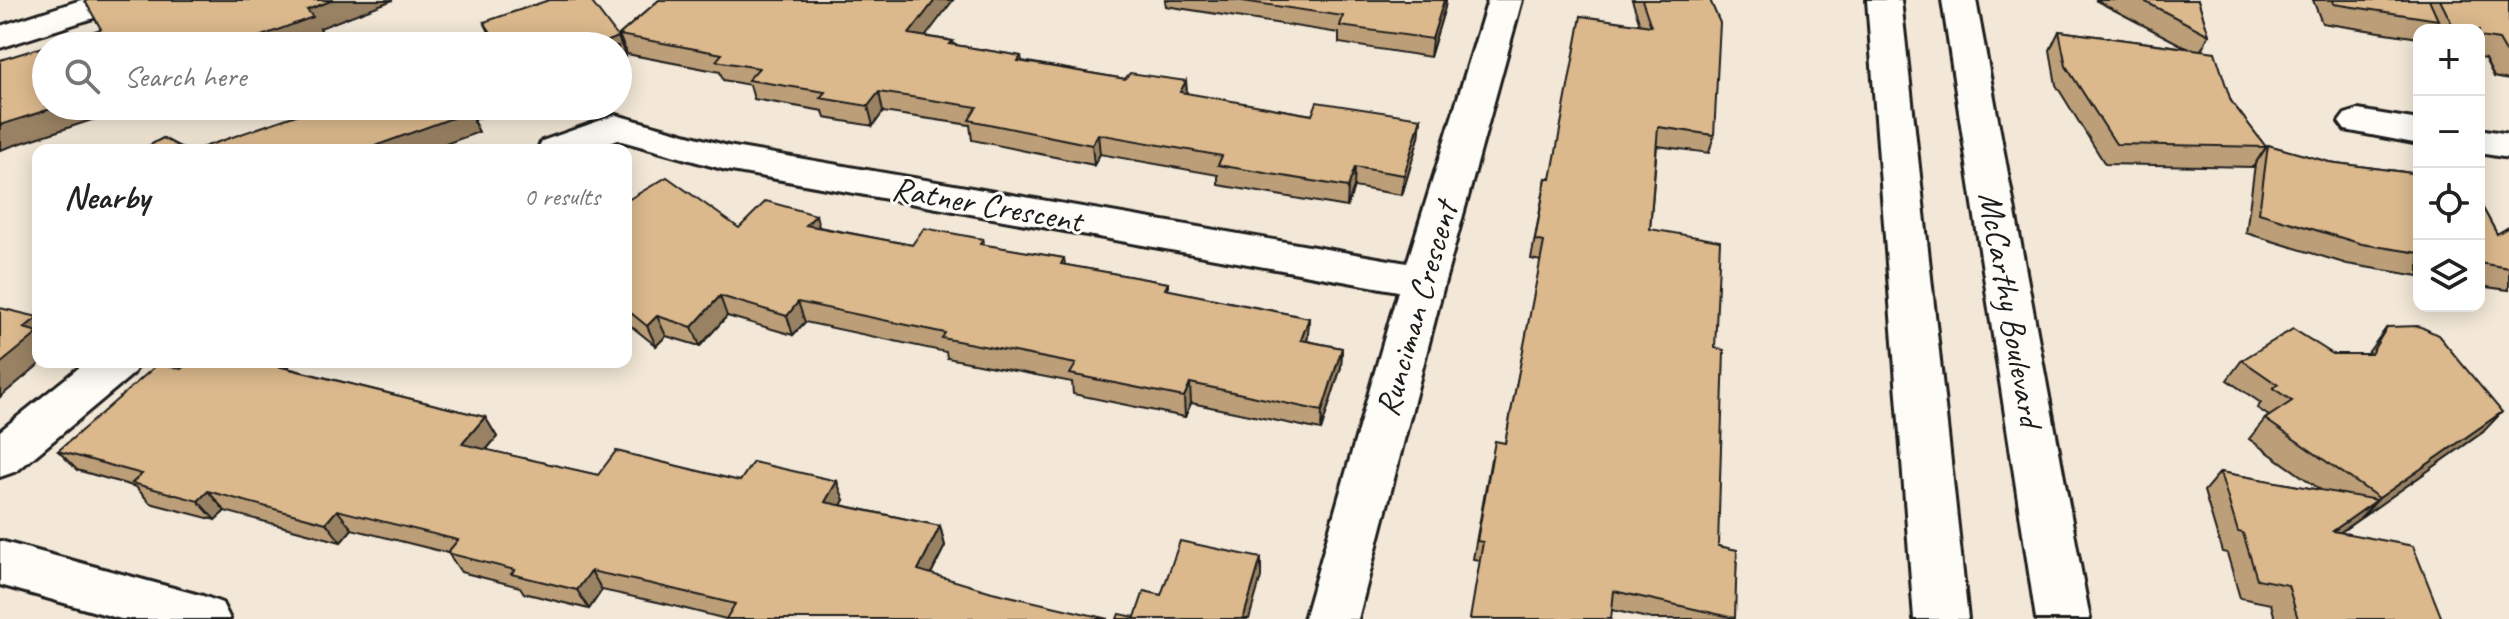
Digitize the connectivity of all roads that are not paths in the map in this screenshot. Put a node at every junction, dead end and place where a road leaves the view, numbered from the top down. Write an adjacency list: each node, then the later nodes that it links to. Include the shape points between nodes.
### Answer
1 (116, 0): 5 (street)
2 (1505, 0): 11 (street, Runciman Crescent)
3 (1884, 0): 17 (street)
4 (1959, 0): 18 (street, McCarthy Boulevard)
5 (0, 37)
6 (2358, 122): 7 (street)
7 (2413, 131)
8 (2485, 142): 10 (street)
9 (572, 144): 11 (street, Ratner Crescent, via 616,127 726,158)
10 (2509, 146)
11 (1423, 281): 16 (street, Runciman Crescent)
12 (110, 368): 13 (street)
13 (0, 458)
14 (0, 563): 15 (street)
15 (203, 619)
16 (1331, 619)
17 (1941, 619)
18 (2063, 619)

